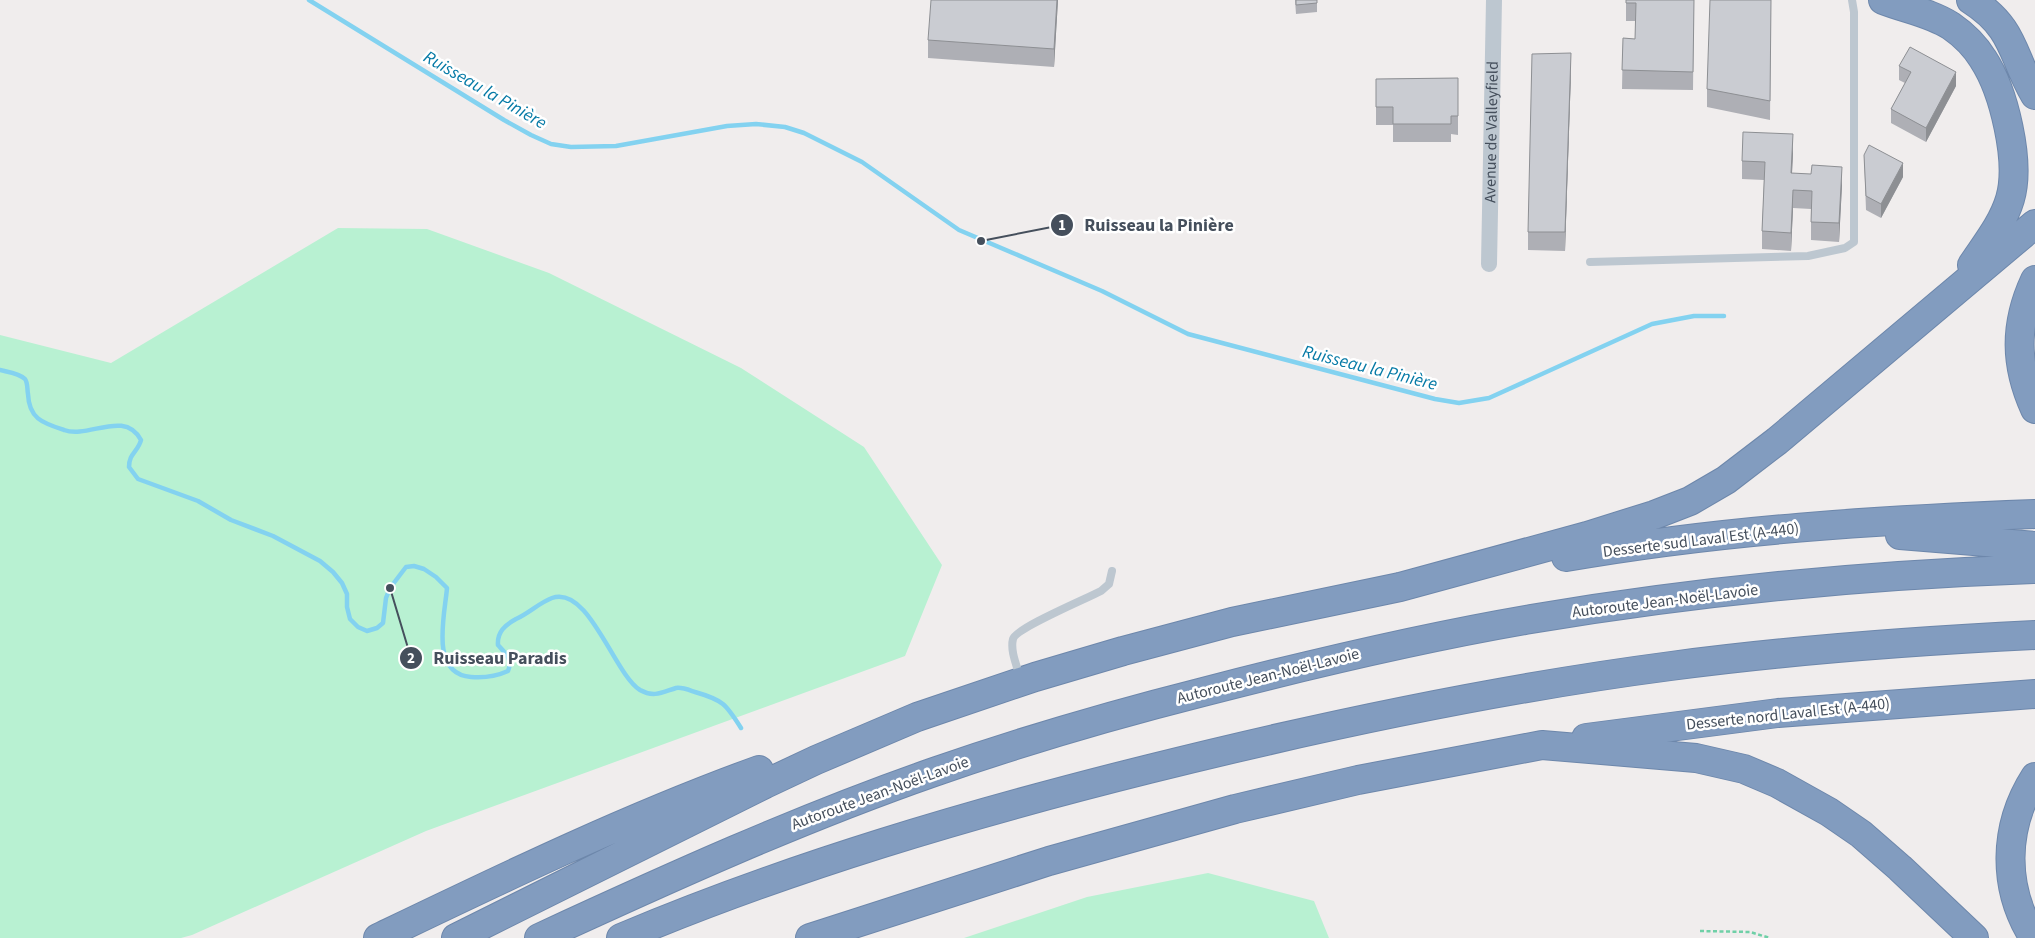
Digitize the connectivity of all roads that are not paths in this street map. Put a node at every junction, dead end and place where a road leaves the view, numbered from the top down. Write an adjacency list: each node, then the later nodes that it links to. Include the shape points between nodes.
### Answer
1 (1494, 0): 8 (street, Avenue de Valleyfield)
2 (1852, 0): 7 (lane, via 1854,242 1845,248 1808,256)
3 (1884, 0): 10 (highway, via 1944,22 1966,38 1989,68 2004,114 2014,160 2011,196 2003,217)
4 (1971, 0): 5 (highway, via 2004,30)
5 (2035, 95)
6 (2035, 224): 10 (highway)
7 (1590, 262)
8 (1490, 264)
9 (2035, 280): 11 (highway, via 2023,315 2019,351 2026,388)
10 (1958, 288): 17 (highway, via 1777,441 1726,480 1690,500 1587,536)
11 (2035, 409)
12 (2035, 514): 13 (highway, Desserte sud Laval Est (A-440))
13 (1824, 526): 14 (highway); 17 (highway, Desserte sud Laval Est (A-440), via 1696,537)
14 (2035, 546)
15 (2035, 569): 26 (highway, Autoroute Jean-Noël-Lavoie, via 1801,584 1576,612 1403,644 1252,678 1082,724 921,777 776,832)
16 (1112, 571): 19 (lane, via 1112,580 1100,592 1015,635 1013,651)
17 (1400, 587): 19 (highway, via 1232,622 1123,650)
18 (2035, 635): 27 (highway, via 1889,643 1672,666 1484,695 1336,724 934,826 786,874)
19 (1020, 682): 21 (highway)
20 (2035, 694): 22 (highway, Desserte nord Laval Est (A-440), via 1778,713)
21 (917, 717): 24 (highway, via 852,736 676,802); 25 (highway, via 782,776)
22 (1542, 745): 28 (highway, via 1358,780 1234,808 1042,864); 29 (highway, via 1696,758 1736,767 1777,783 1861,834)
23 (2035, 777): 30 (highway, via 2017,811 2011,859 2016,903)
24 (378, 938)
25 (456, 938)
26 (539, 938)
27 (620, 938)
28 (810, 938)
29 (1974, 938)
30 (2034, 938)

